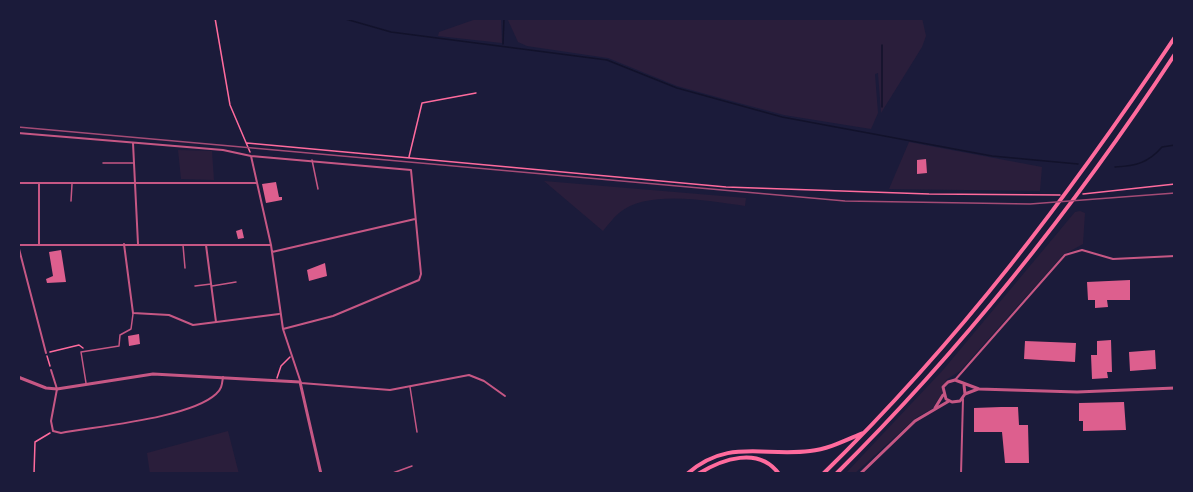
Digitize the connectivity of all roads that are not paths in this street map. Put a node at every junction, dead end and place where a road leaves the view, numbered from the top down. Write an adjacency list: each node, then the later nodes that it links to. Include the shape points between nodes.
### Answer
1 (1175, 37): 56 (highway, via 1053,214 961,328)
2 (1175, 54): 64 (highway, via 1065,214 935,373)
3 (18, 133): 4 (street)
4 (133, 143): 5 (street); 8 (street)
5 (251, 156): 6 (street); 13 (street)
6 (312, 160): 14 (lane); 16 (street, via 411,170)
7 (103, 163): 8 (lane)
8 (135, 164): 12 (street)
9 (18, 183): 10 (street)
10 (39, 183): 11 (street); 22 (street)
11 (72, 183): 12 (street); 15 (lane)
12 (137, 183): 13 (street); 19 (street)
13 (257, 183): 23 (street)
14 (318, 189)
15 (71, 201)
16 (416, 219): 24 (street); 33 (street, via 421,274 418,281 333,316)
17 (18, 244): 22 (street); 34 (street)
18 (124, 244): 19 (street); 22 (street); 30 (street)
19 (138, 244): 20 (street)
20 (183, 244): 21 (street); 26 (lane)
21 (206, 244): 23 (street); 28 (street)
22 (39, 245)
23 (271, 245): 24 (street)
24 (272, 252): 31 (street)
25 (1175, 256): 36 (street, via 1113,259 1082,250 1065,255)
26 (185, 268)
27 (236, 282): 28 (lane)
28 (211, 285): 29 (lane); 32 (street)
29 (195, 286)
30 (133, 313): 32 (street, via 169,315 193,325); 41 (lane, via 131,329 120,334 119,346 86,350 80,357)
31 (280, 314): 32 (street); 33 (street)
32 (216, 322)
33 (283, 329): 40 (street)
34 (46, 352)
35 (51, 370): 45 (street)
36 (962, 371): 39 (street); 42 (street)
37 (18, 377): 45 (street)
38 (223, 377): 40 (street); 41 (street, via 153,375); 45 (street, via 215,396 181,411 62,433 53,431 51,421)
39 (955, 380): 42 (street); 48 (street, via 945,384)
40 (301, 383): 43 (street, via 375,390); 58 (street)
41 (86, 384): 45 (street)
42 (963, 384): 46 (street); 47 (street)
43 (410, 386): 49 (street, via 469,375); 55 (lane)
44 (1175, 388): 46 (street, via 1115,392)
45 (57, 389)
46 (979, 389): 47 (street)
47 (965, 394): 50 (street)
48 (943, 395): 51 (street); 53 (street)
49 (505, 396)
50 (963, 399): 52 (street); 54 (street)
51 (949, 401): 52 (street); 53 (street)
52 (955, 402): 54 (street)
53 (934, 410): 65 (street, via 915,421)
54 (962, 411): 66 (street)
55 (417, 432)
56 (866, 432): 60 (highway, via 809,451 734,451 704,461); 63 (highway)
57 (412, 466): 59 (lane)
58 (321, 474)
59 (390, 474)
60 (687, 474)
61 (698, 474): 62 (highway, via 719,463 747,457 768,463)
62 (778, 474)
63 (823, 474)
64 (836, 474)
65 (860, 474)
66 (961, 474)

